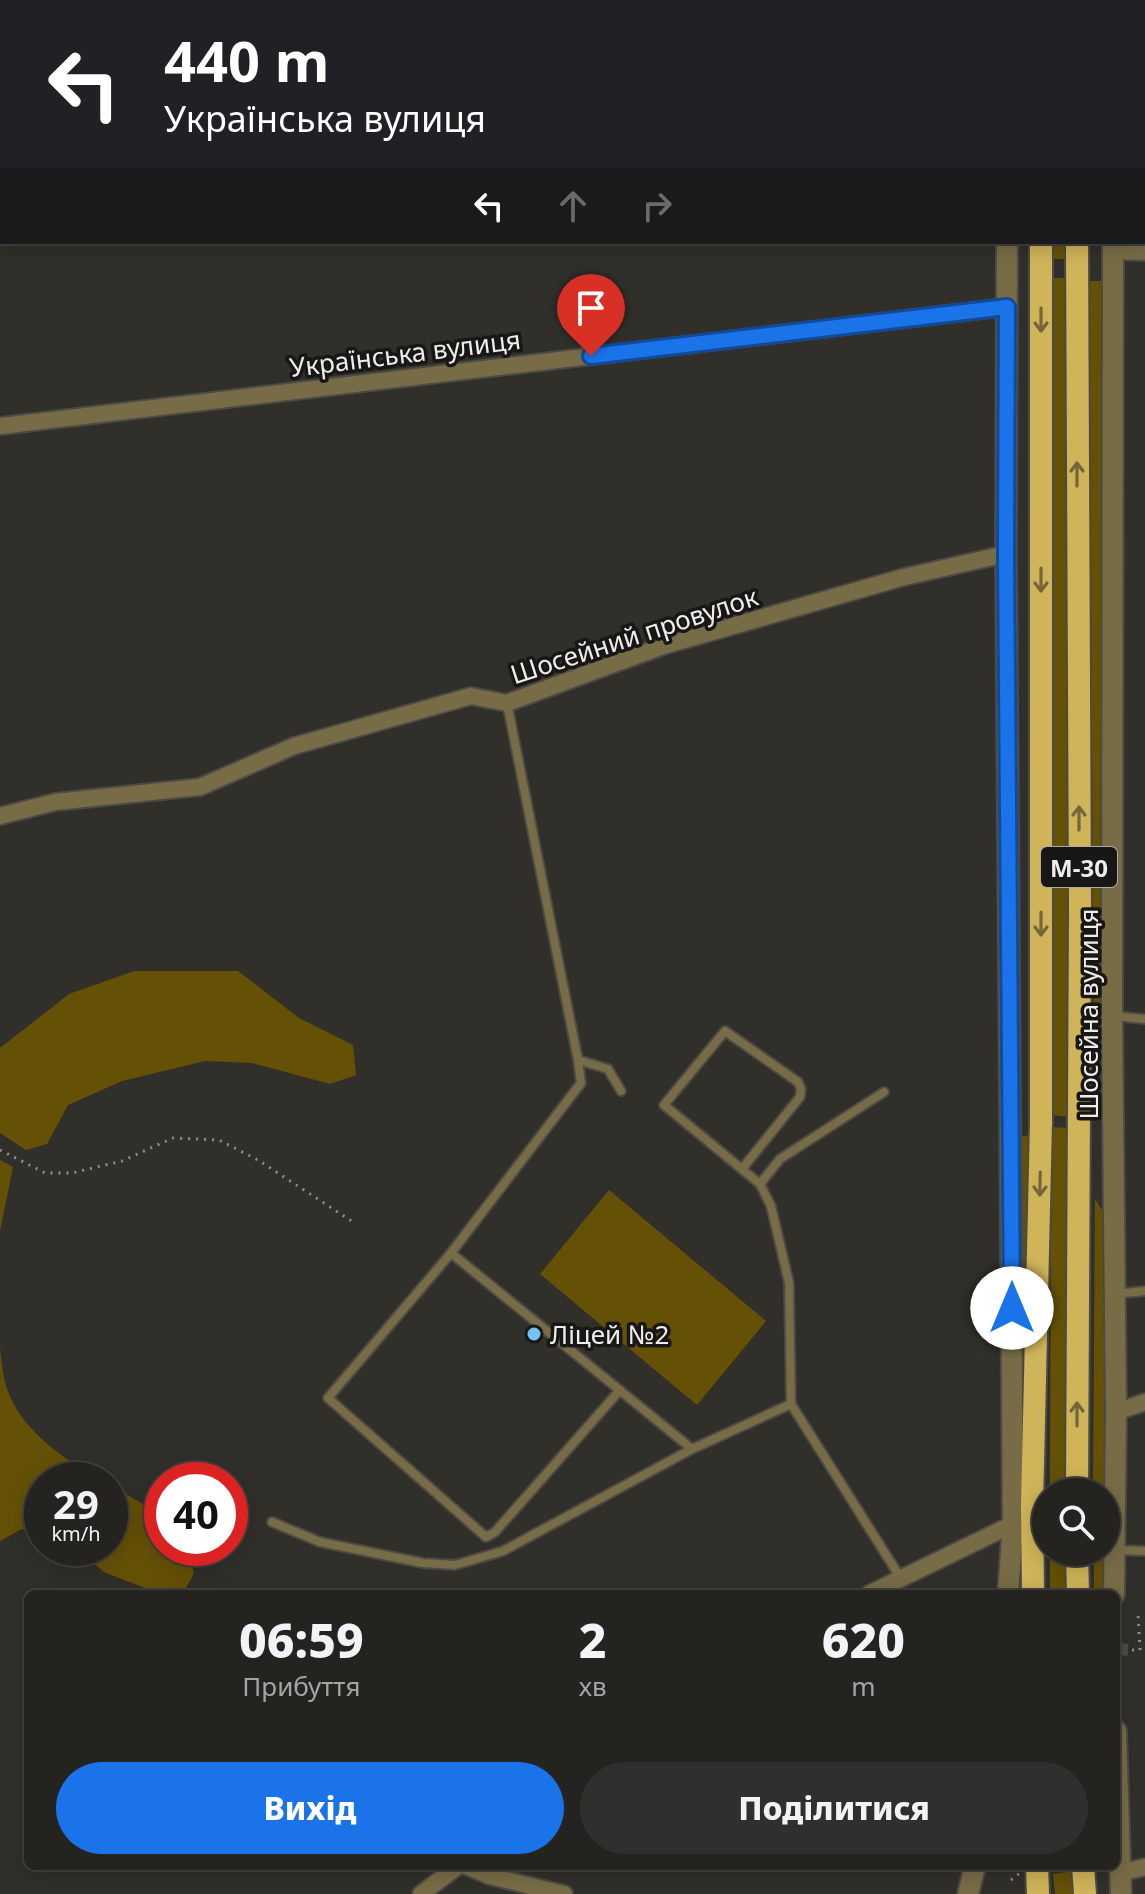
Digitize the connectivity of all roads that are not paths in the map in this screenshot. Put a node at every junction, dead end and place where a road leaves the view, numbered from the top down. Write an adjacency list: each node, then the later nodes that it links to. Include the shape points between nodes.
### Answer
1 (1007, 244): 6 (street)
2 (1041, 244): 37 (highway, М-30, one-way to 37, via 1041,1123)
3 (1077, 244): 26 (highway, М-30, one-way to 3)
4 (1113, 246): 5 (street); 11 (street, Шосейна вулиця)
5 (1145, 250)
6 (1007, 307): 7 (street, Українська вулиця); 8 (street)
7 (0, 426)
8 (1006, 554): 9 (street, Шосейний провулок, via 904,577 663,646); 29 (street)
9 (507, 703): 10 (street, Шосейний провулок, via 471,696 294,746 200,787 55,802); 13 (lane)
10 (0, 816)
11 (1112, 1016): 12 (lane); 20 (street, Шосейна вулиця)
12 (1145, 1019)
13 (578, 1060): 14 (lane, via 608,1069); 18 (lane, via 581,1083)
14 (621, 1091)
15 (884, 1092): 17 (lane, via 780,1159)
16 (742, 1169): 16 (lane, via 664,1105 725,1031 801,1089); 17 (lane)
17 (760, 1184): 23 (lane, via 771,1206 789,1283)
18 (451, 1253): 21 (lane); 21 (lane, via 328,1398 486,1537)
19 (1145, 1291): 20 (lane)
20 (1114, 1295): 24 (street, Шосейна вулиця)
21 (620, 1390): 25 (lane)
22 (1145, 1402): 24 (street)
23 (791, 1404): 25 (lane); 34 (lane)
24 (1116, 1412): 27 (street, Шосейна вулиця)
25 (692, 1449): 28 (lane, via 503,1551 455,1565 320,1542)
26 (1077, 1478)
27 (1115, 1478)
28 (272, 1522)
29 (1013, 1524): 34 (street); 36 (street)
30 (1120, 1550): 31 (lane)
31 (1145, 1551)
32 (1077, 1566): 38 (highway)
33 (1114, 1566): 39 (street, Шосейна вулиця)
34 (900, 1577): 35 (street)
35 (876, 1590)
36 (1008, 1590)
37 (1033, 1590)
38 (1078, 1590)
39 (1114, 1590)
40 (1145, 1867): 47 (street)
41 (453, 1870): 48 (street)
42 (476, 1870): 49 (street)
43 (974, 1870): 50 (street)
44 (1037, 1870): 51 (highway)
45 (1083, 1870): 52 (highway)
46 (1119, 1870): 47 (street)
47 (1119, 1873): 53 (street)
48 (421, 1894)
49 (564, 1894)
50 (968, 1894)
51 (1038, 1894)
52 (1085, 1894)
53 (1121, 1894)

